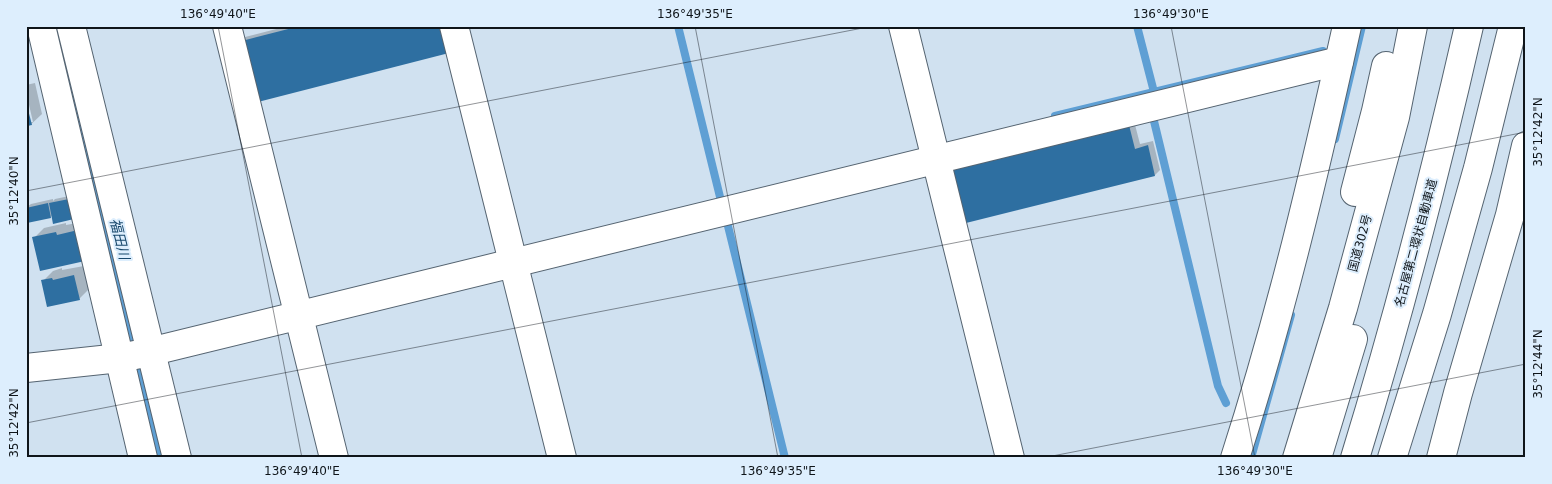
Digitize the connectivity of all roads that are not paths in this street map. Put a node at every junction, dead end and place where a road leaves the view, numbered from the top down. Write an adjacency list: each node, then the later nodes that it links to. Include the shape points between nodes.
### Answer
1 (41, 26): 17 (main road)
2 (71, 26): 17 (main road)
3 (227, 26): 16 (main road)
4 (454, 26): 15 (main road)
5 (903, 26): 14 (main road)
6 (1347, 26): 12 (main road)
7 (1395, 26): 25 (main road, via 1376,112)
8 (1413, 26): 26 (main road, 国道302号, via 1395,117 1343,308)
9 (1431, 26): 27 (main road, via 1372,272)
10 (1470, 26): 28 (main road, 名古屋第二環状自動車道, via 1408,278)
11 (1513, 26): 29 (main road, via 1440,305)
12 (1339, 61): 14 (main road); 24 (main road, via 1298,240)
13 (1526, 146): 30 (main road, via 1510,215)
14 (936, 160): 15 (main road); 23 (main road)
15 (514, 262): 16 (main road); 22 (main road)
16 (299, 315): 17 (main road); 21 (main road)
17 (136, 354): 18 (main road); 19 (main road); 20 (main road)
18 (26, 368)
19 (143, 458)
20 (177, 458)
21 (334, 458)
22 (562, 458)
23 (1010, 458)
24 (1235, 458)
25 (1280, 458)
26 (1297, 458)
27 (1317, 458)
28 (1355, 458)
29 (1392, 458)
30 (1441, 458)

